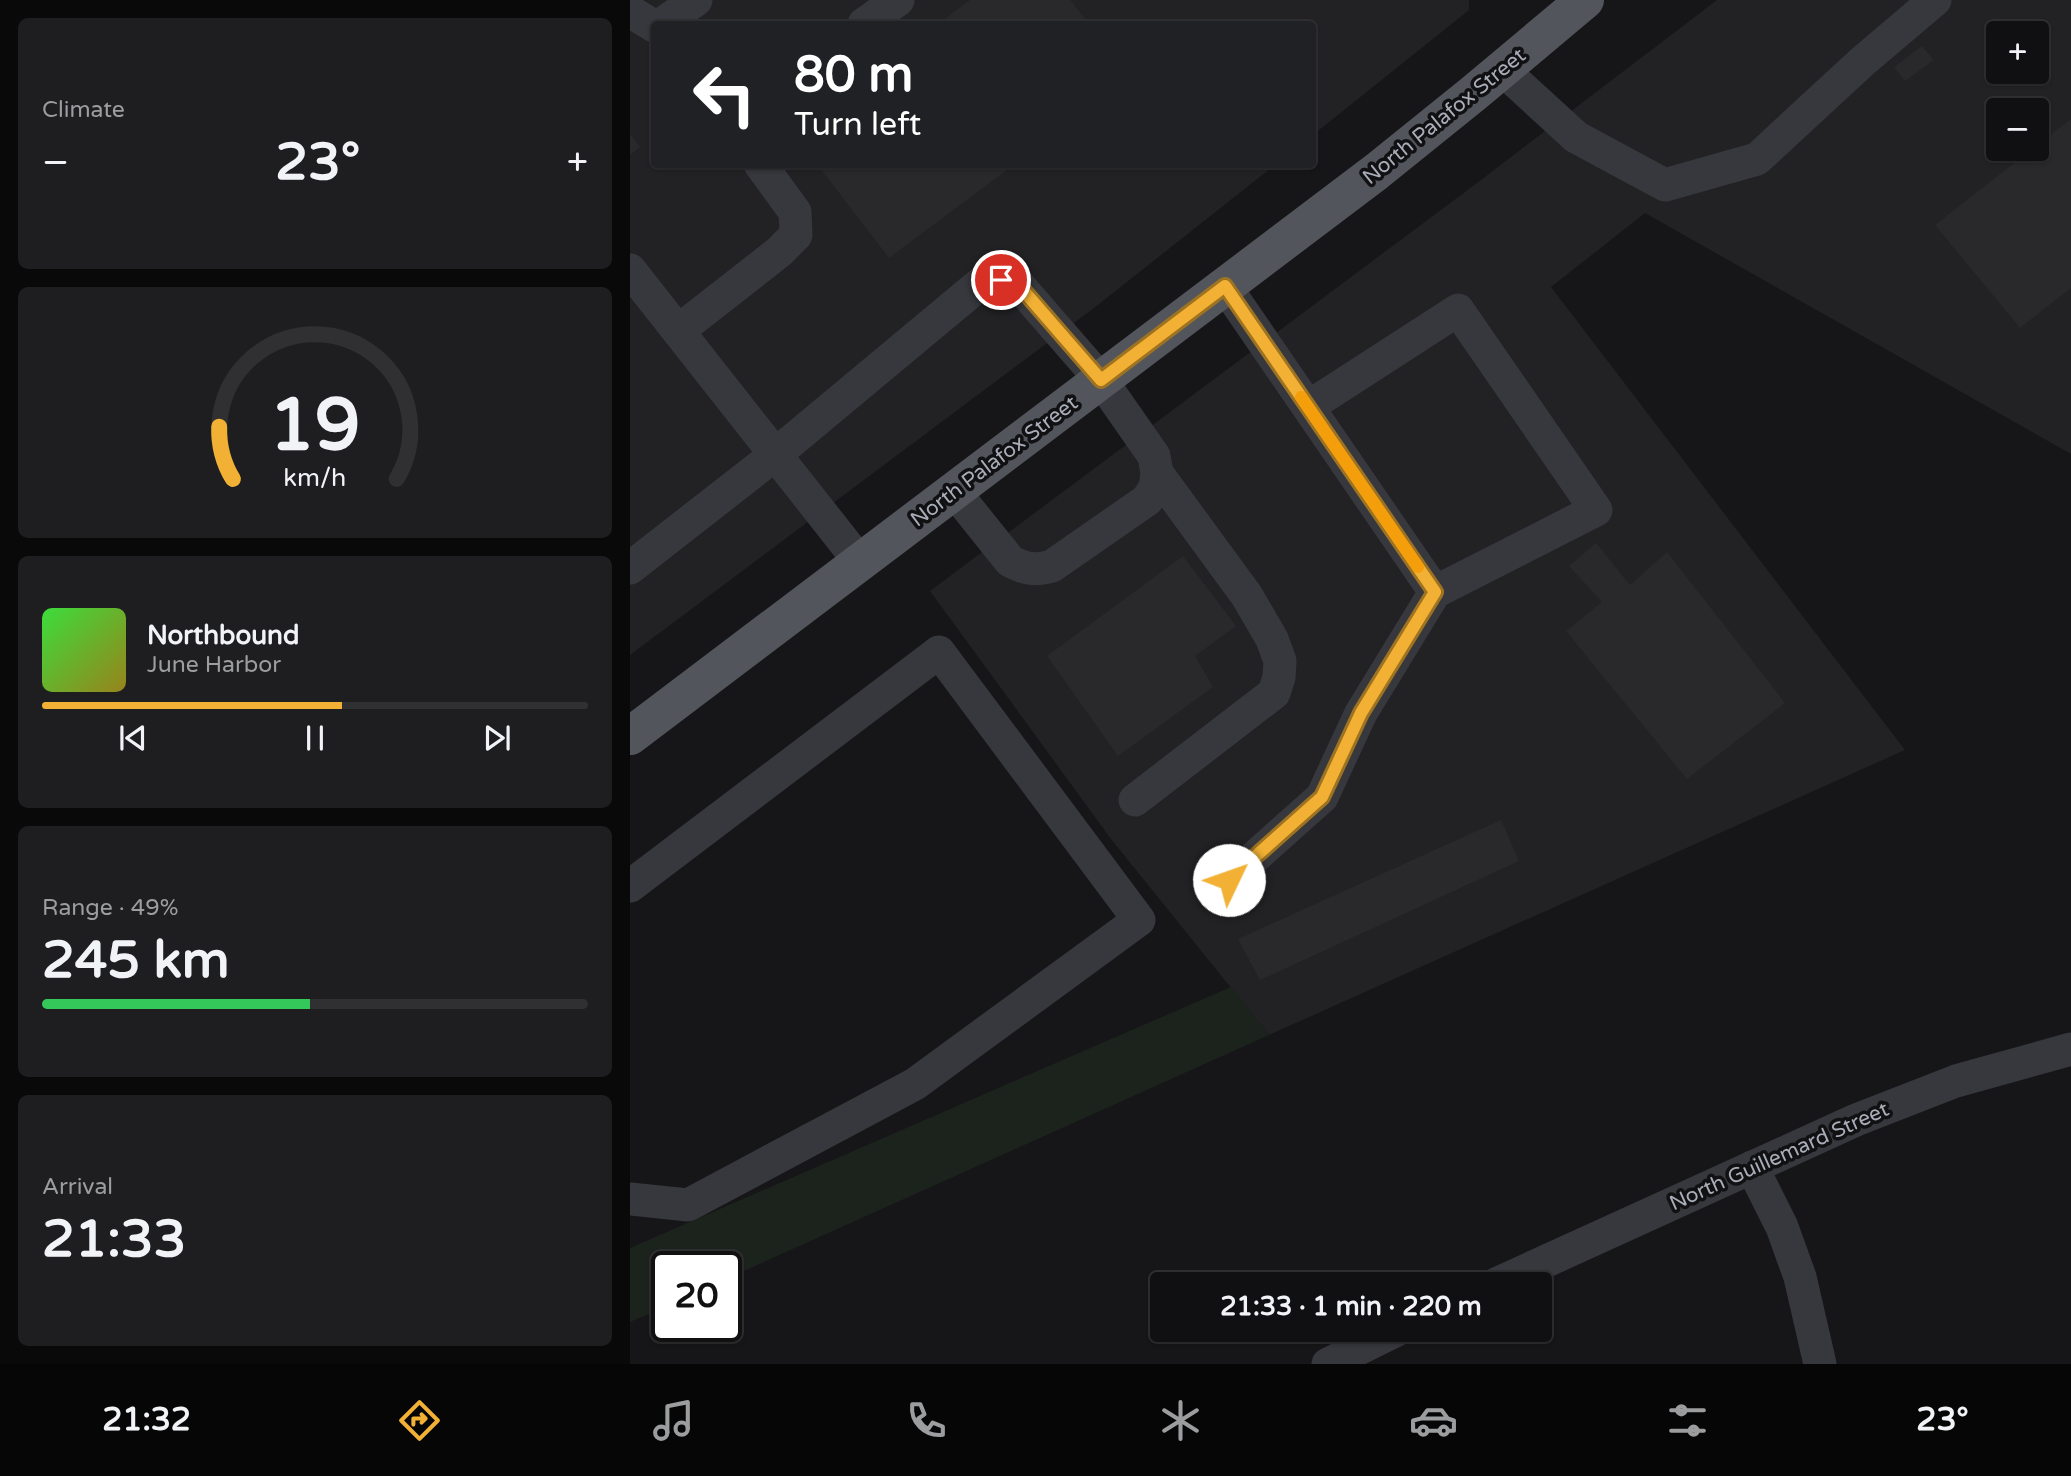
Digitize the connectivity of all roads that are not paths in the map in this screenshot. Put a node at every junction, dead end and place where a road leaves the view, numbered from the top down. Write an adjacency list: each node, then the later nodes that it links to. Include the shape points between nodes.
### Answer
1 (696, 0): 6 (street)
2 (898, 0): 7 (street)
3 (1585, 0): 9 (main road, North Palafox Street)
4 (1935, 0): 9 (street, via 1757,159 1665,185 1576,137)
5 (630, 14): 8 (street)
6 (666, 21)
7 (868, 21)
8 (651, 24)
9 (1503, 69): 12 (main road, North Palafox Street)
10 (763, 168): 13 (street, via 795,212 796,234)
11 (630, 270): 13 (street)
12 (1225, 286): 14 (main road, North Palafox Street); 15 (street)
13 (678, 331): 16 (street)
14 (1101, 380): 16 (street, via 1016,282 986,279); 17 (street, via 1154,456); 18 (main road, North Palafox Street)
15 (1308, 407): 21 (street); 21 (street, via 1458,310 1597,510)
16 (776, 454): 19 (street); 20 (street)
17 (1157, 473): 18 (street, via 1147,500 1052,566 1037,570 1010,561); 23 (street, via 1247,596 1272,639 1280,661 1279,677 1274,693)
18 (954, 491): 19 (main road, North Palafox Street)
19 (860, 562): 22 (main road, North Palafox Street)
20 (630, 568)
21 (1435, 592): 24 (street, via 1361,713 1322,797)
22 (630, 736)
23 (1135, 800)
24 (1229, 880)
25 (630, 886): 28 (street, via 939,652 1139,920 915,1084 688,1205)
26 (2071, 1049): 27 (street, North Guillemard Street, via 1956,1082)
27 (1752, 1167): 29 (street, North Guillemard Street); 32 (street, via 1800,1277)
28 (630, 1199)
29 (1522, 1272)
30 (1373, 1342): 31 (street)
31 (1328, 1364)
32 (1820, 1364)

